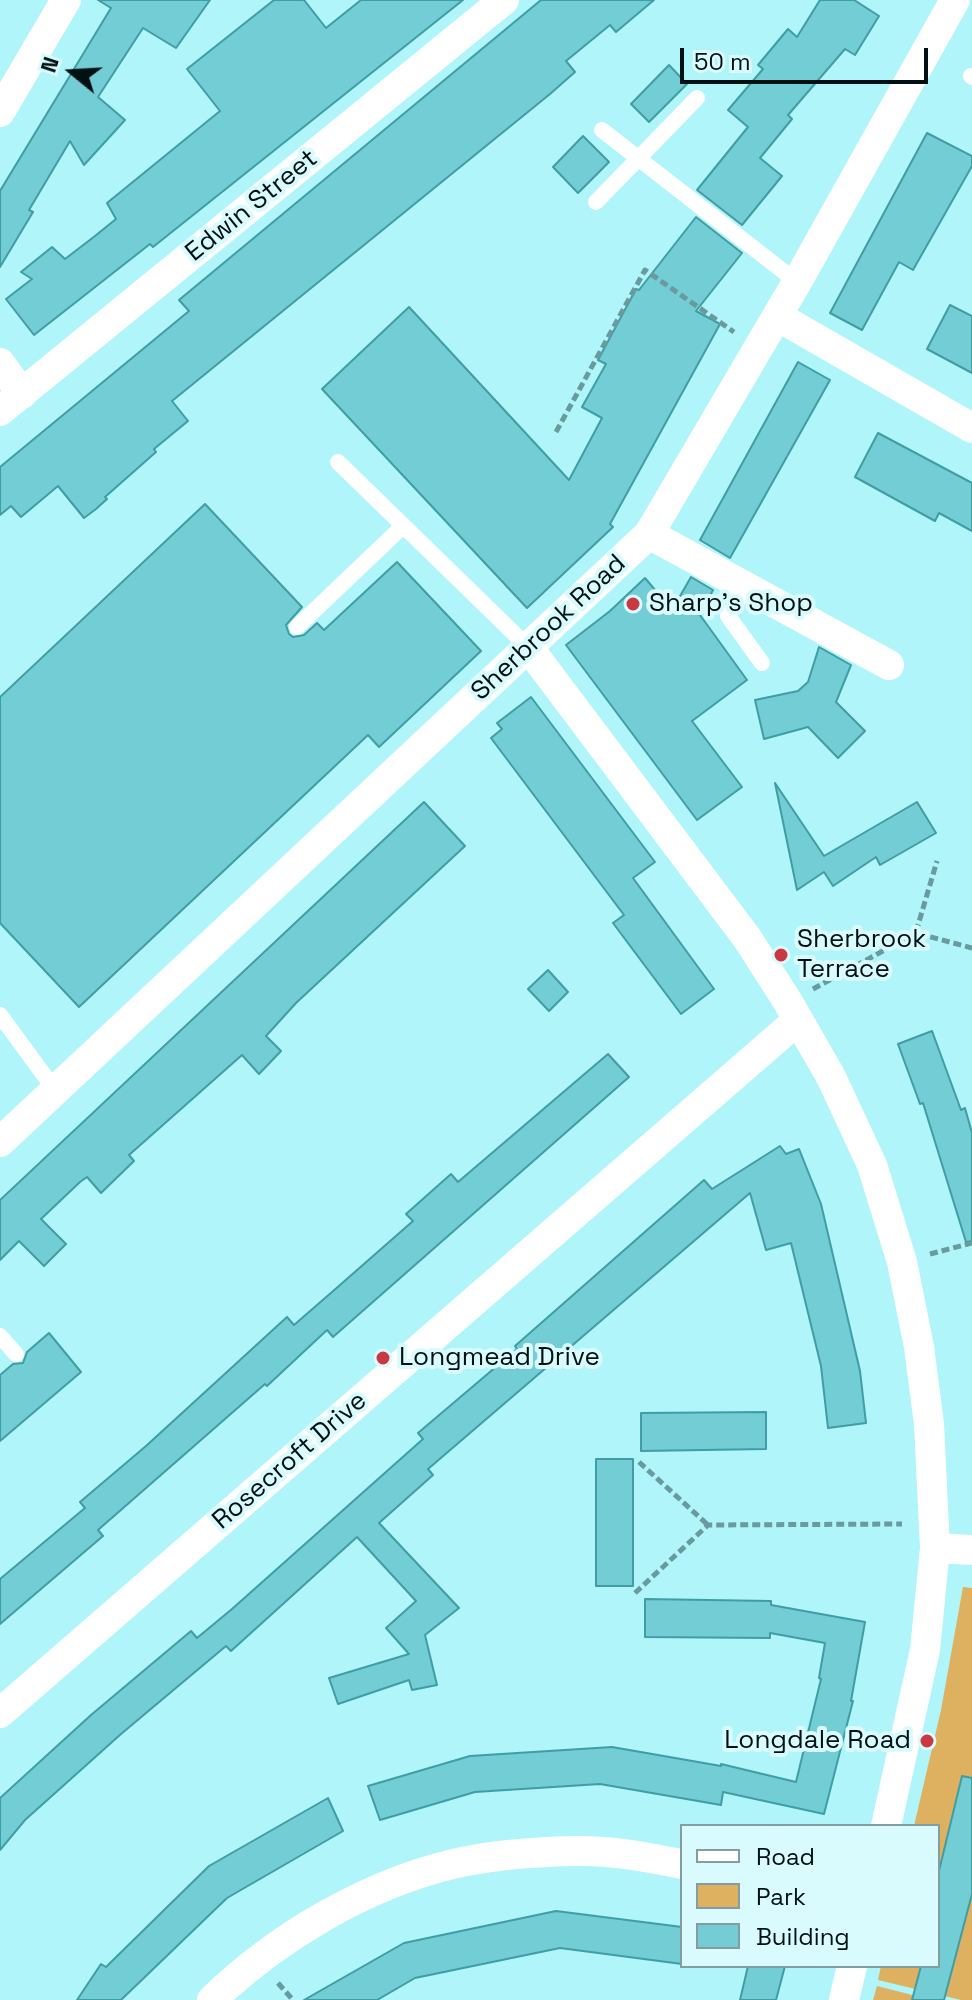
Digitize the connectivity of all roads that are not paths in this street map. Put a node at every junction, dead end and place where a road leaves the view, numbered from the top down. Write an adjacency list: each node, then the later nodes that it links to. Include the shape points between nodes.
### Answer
1 (66, 0): 5 (street)
2 (504, 0): 12 (street, Edwin Street)
3 (955, 0): 9 (street, Sherbrook Road)
4 (697, 98): 7 (lane)
5 (0, 112)
6 (602, 130): 7 (lane)
7 (638, 158): 8 (lane); 9 (lane)
8 (596, 202)
9 (797, 282): 10 (street, Sherbrook Road)
10 (777, 316): 13 (street); 16 (street, Sherbrook Road)
11 (0, 363): 12 (street)
12 (11, 402)
13 (972, 428)
14 (338, 462): 15 (lane)
15 (402, 527): 18 (lane); 19 (lane)
16 (649, 534): 17 (street); 19 (street, Sherbrook Road)
17 (746, 587): 20 (lane, via 728,616); 21 (street)
18 (297, 627)
19 (528, 647): 22 (street, via 747,938); 24 (street, Sherbrook Road)
20 (762, 663)
21 (889, 665)
22 (793, 1011): 28 (street, via 872,1165 902,1262 929,1424); 30 (street, Rosecroft Drive)
23 (0, 1015): 24 (lane)
24 (55, 1090): 25 (street, Sherbrook Road)
25 (0, 1142)
26 (0, 1336): 27 (lane)
27 (16, 1354)
28 (935, 1536): 29 (street); 31 (street, via 925,1650)
29 (972, 1550)
30 (0, 1713)
31 (886, 1824)
32 (680, 1864): 34 (street, via 575,1851 453,1864 400,1882 296,1932 257,1958)
33 (852, 1968): 35 (street)
34 (212, 2000)
35 (844, 2000)

